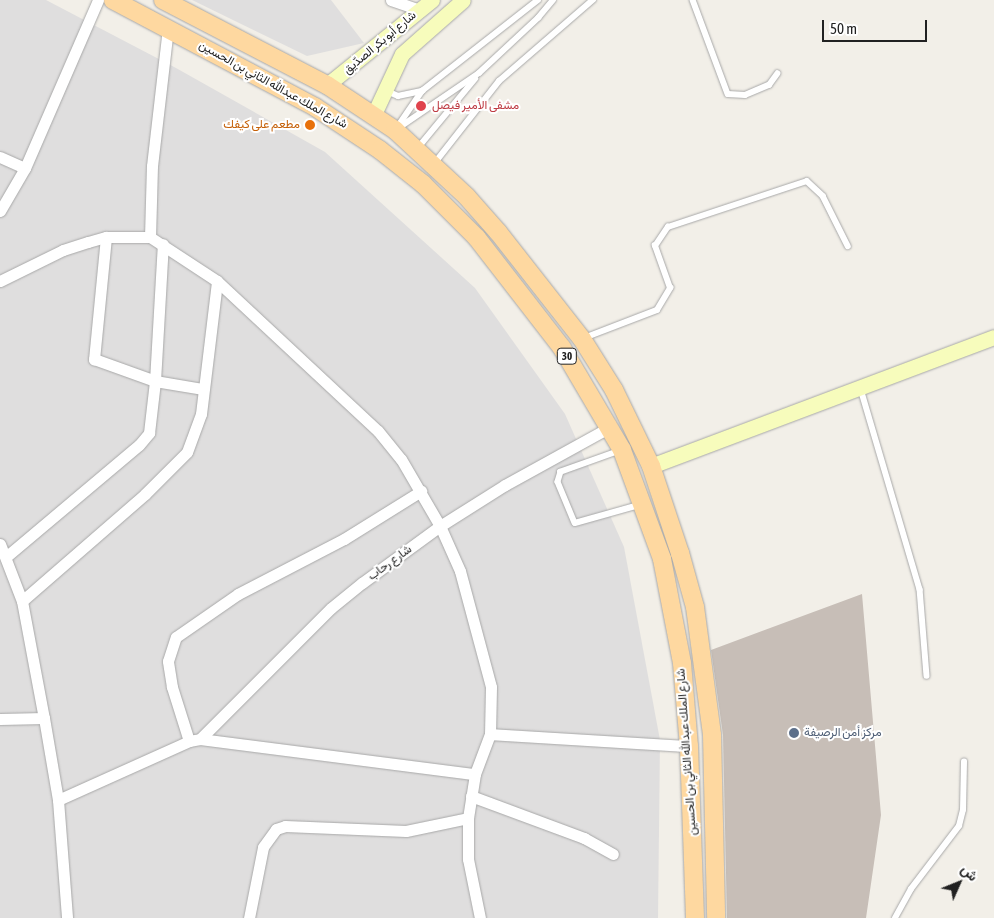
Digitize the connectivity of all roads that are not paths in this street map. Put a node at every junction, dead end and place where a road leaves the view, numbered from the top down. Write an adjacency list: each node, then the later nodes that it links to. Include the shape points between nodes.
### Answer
1 (98, 0): 23 (street)
2 (113, 0): 11 (main road, شارع الملك عبدالله الثاني بن الحسين / 30)
3 (163, 0): 14 (main road, شارع الملك عبدالله الثاني بن الحسين / 30)
4 (391, 0): 10 (street)
5 (463, 0): 15 (street, شارع أبو بكر الصدّيق, via 406,49)
6 (538, 0): 16 (lane)
7 (553, 0): 12 (lane)
8 (593, 0): 22 (lane, via 499,82)
9 (693, 0): 13 (lane, via 728,94 745,95 769,85)
10 (426, 5): 14 (street, شارع أبو بكر الصدّيق)
11 (168, 27): 19 (main road, شارع الملك عبدالله الثاني بن الحسين / 30, via 315,106); 26 (street, via 152,166)
12 (479, 73): 18 (lane); 20 (lane)
13 (777, 74)
14 (327, 85): 17 (main road, شارع الملك عبدالله الثاني بن الحسين / 30)
15 (384, 88): 16 (lane, via 398,96); 17 (street, شارع أبو بكر الصدّيق)
16 (422, 91): 18 (lane)
17 (374, 114): 18 (main road, شارع الملك عبدالله الثاني بن الحسين / 30)
18 (395, 130): 19 (main road); 20 (main road, شارع الملك عبدالله الثاني بن الحسين / 30)
19 (380, 150): 36 (main road, شارع الملك عبدالله الثاني بن الحسين / 30, via 430,191 477,238 562,348)
20 (417, 150): 22 (main road, شارع الملك عبدالله الثاني بن الحسين / 30)
21 (0, 157): 23 (street)
22 (433, 166): 32 (main road, شارع الملك عبدالله الثاني بن الحسين / 30, via 498,232)
23 (25, 168): 24 (street)
24 (0, 211)
25 (106, 237): 26 (street); 29 (street, via 63,250); 33 (street, via 92,355 97,362)
26 (150, 237): 27 (street)
27 (163, 244): 30 (street); 33 (street)
28 (848, 246): 32 (lane, via 823,196 807,180 668,227 655,246 670,288 657,310)
29 (0, 281)
30 (217, 281): 35 (street); 39 (street, via 378,431)
31 (994, 337): 34 (street)
32 (582, 339): 38 (main road, شارع الملك عبدالله الثاني بن الحسين / 30, via 614,390)
33 (156, 381): 35 (street); 43 (street, via 146,437)
34 (860, 387): 38 (street); 45 (lane, via 920,589)
35 (203, 389): 44 (street, via 201,414 187,452 145,494)
36 (610, 426): 37 (main road, شارع الملك عبدالله الثاني بن الحسين / 30); 41 (street, شارع رحاب)
37 (622, 450): 40 (main road, شارع الملك عبدالله الثاني بن الحسين / 30); 40 (lane, via 559,475 558,482 571,518 575,524 582,524)
38 (651, 466): 56 (main road, شارع الملك عبدالله الثاني بن الحسين / 30, via 680,553 696,616 712,735)
39 (421, 491): 41 (street); 49 (street, via 344,538 238,594 176,637 168,661 172,687)
40 (642, 504): 50 (main road, شارع الملك عبدالله الثاني بن الحسين / 30, via 662,560 682,663)
41 (440, 526): 48 (street, via 460,572 488,678); 49 (street, شارع رحاب, via 331,608)
42 (0, 544): 43 (street)
43 (7, 556): 44 (street)
44 (22, 601): 46 (street)
45 (927, 676)
46 (44, 718): 47 (street); 54 (street)
47 (0, 719)
48 (490, 734): 50 (street); 52 (street)
49 (194, 740): 52 (street); 54 (street)
50 (689, 746): 57 (main road, شارع الملك عبدالله الثاني بن الحسين / 30)
51 (964, 762): 64 (lane, via 963,810 959,826 911,889)
52 (474, 774): 53 (street)
53 (471, 796): 55 (street); 58 (street, via 513,809 584,838)
54 (58, 800): 59 (street)
55 (468, 818): 60 (street, via 406,831 285,826 276,829 263,847); 61 (street, via 468,859)
56 (714, 832): 57 (main road); 63 (main road, شارع الملك عبدالله الثاني بن الحسين / 30)
57 (692, 833): 62 (main road, شارع الملك عبدالله الثاني بن الحسين / 30)
58 (613, 854)
59 (67, 918)
60 (249, 918)
61 (480, 918)
62 (695, 918)
63 (716, 918)
64 (895, 918)

